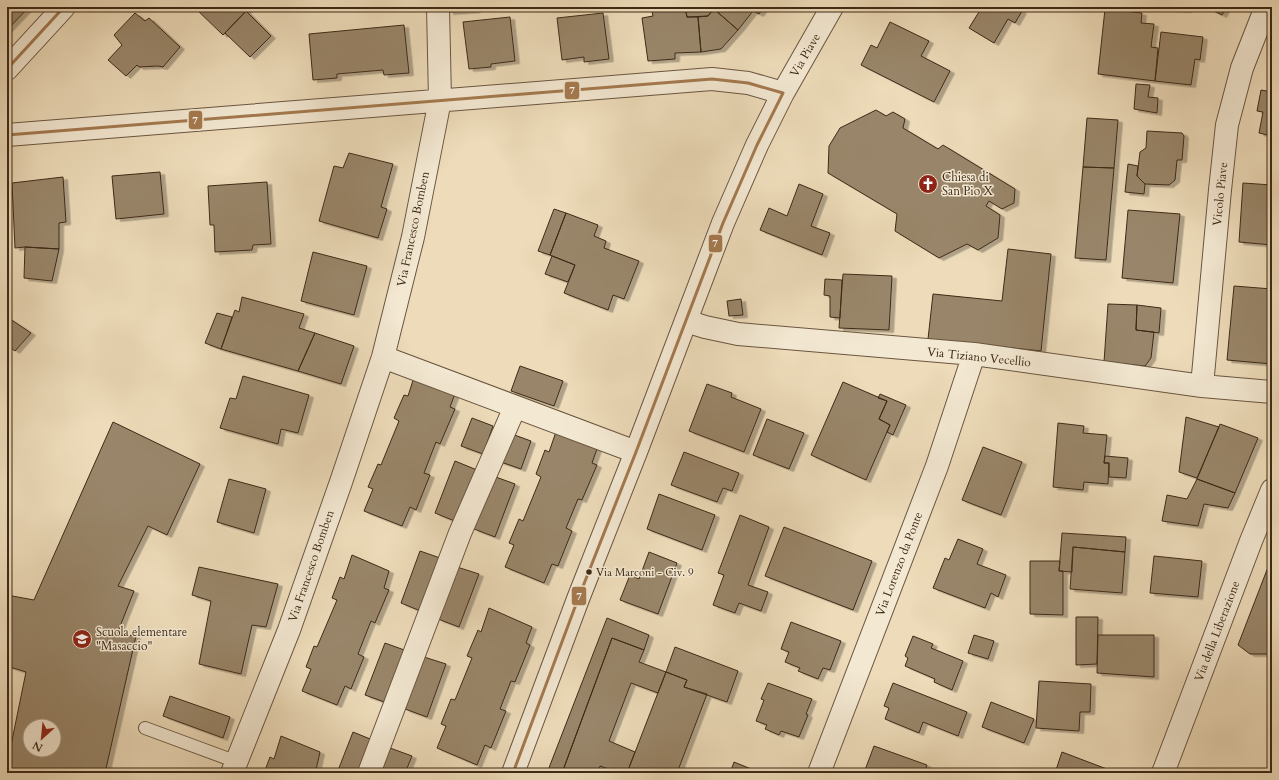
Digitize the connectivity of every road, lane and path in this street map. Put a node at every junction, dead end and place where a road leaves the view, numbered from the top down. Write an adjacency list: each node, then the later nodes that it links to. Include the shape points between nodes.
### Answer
1 (64, 7): 5 (street)
2 (438, 7): 7 (street, Via Francesco Bomben)
3 (832, 7): 6 (street, Via Piave)
4 (1266, 7): 12 (street, Vicolo Piave, via 1242,68 1227,125)
5 (7, 69)
6 (783, 93): 7 (street, via 748,82 712,79); 9 (street, Via Piave, via 723,223)
7 (440, 100): 8 (street); 11 (street, Via Francesco Bomben, via 413,237)
8 (7, 135)
9 (686, 321): 10 (street, Via Tiziano Vecellio, via 738,334); 15 (street, Via Piave)
10 (974, 354): 12 (street, Via Tiziano Vecellio); 21 (street, Via Lorenzo da Ponte, via 936,466)
11 (383, 357): 14 (street); 18 (street, Via Francesco Bomben, via 289,630)
12 (1202, 386): 13 (street, Via Tiziano Vecellio)
13 (1272, 392)
14 (515, 407): 15 (street); 19 (street, via 458,540)
15 (636, 452): 20 (street, Via Piave)
16 (1272, 490): 22 (street, Via della Liberazione)
17 (145, 728): 18 (lane)
18 (234, 768)
19 (369, 773)
20 (513, 773)
21 (819, 773)
22 (1163, 773)

